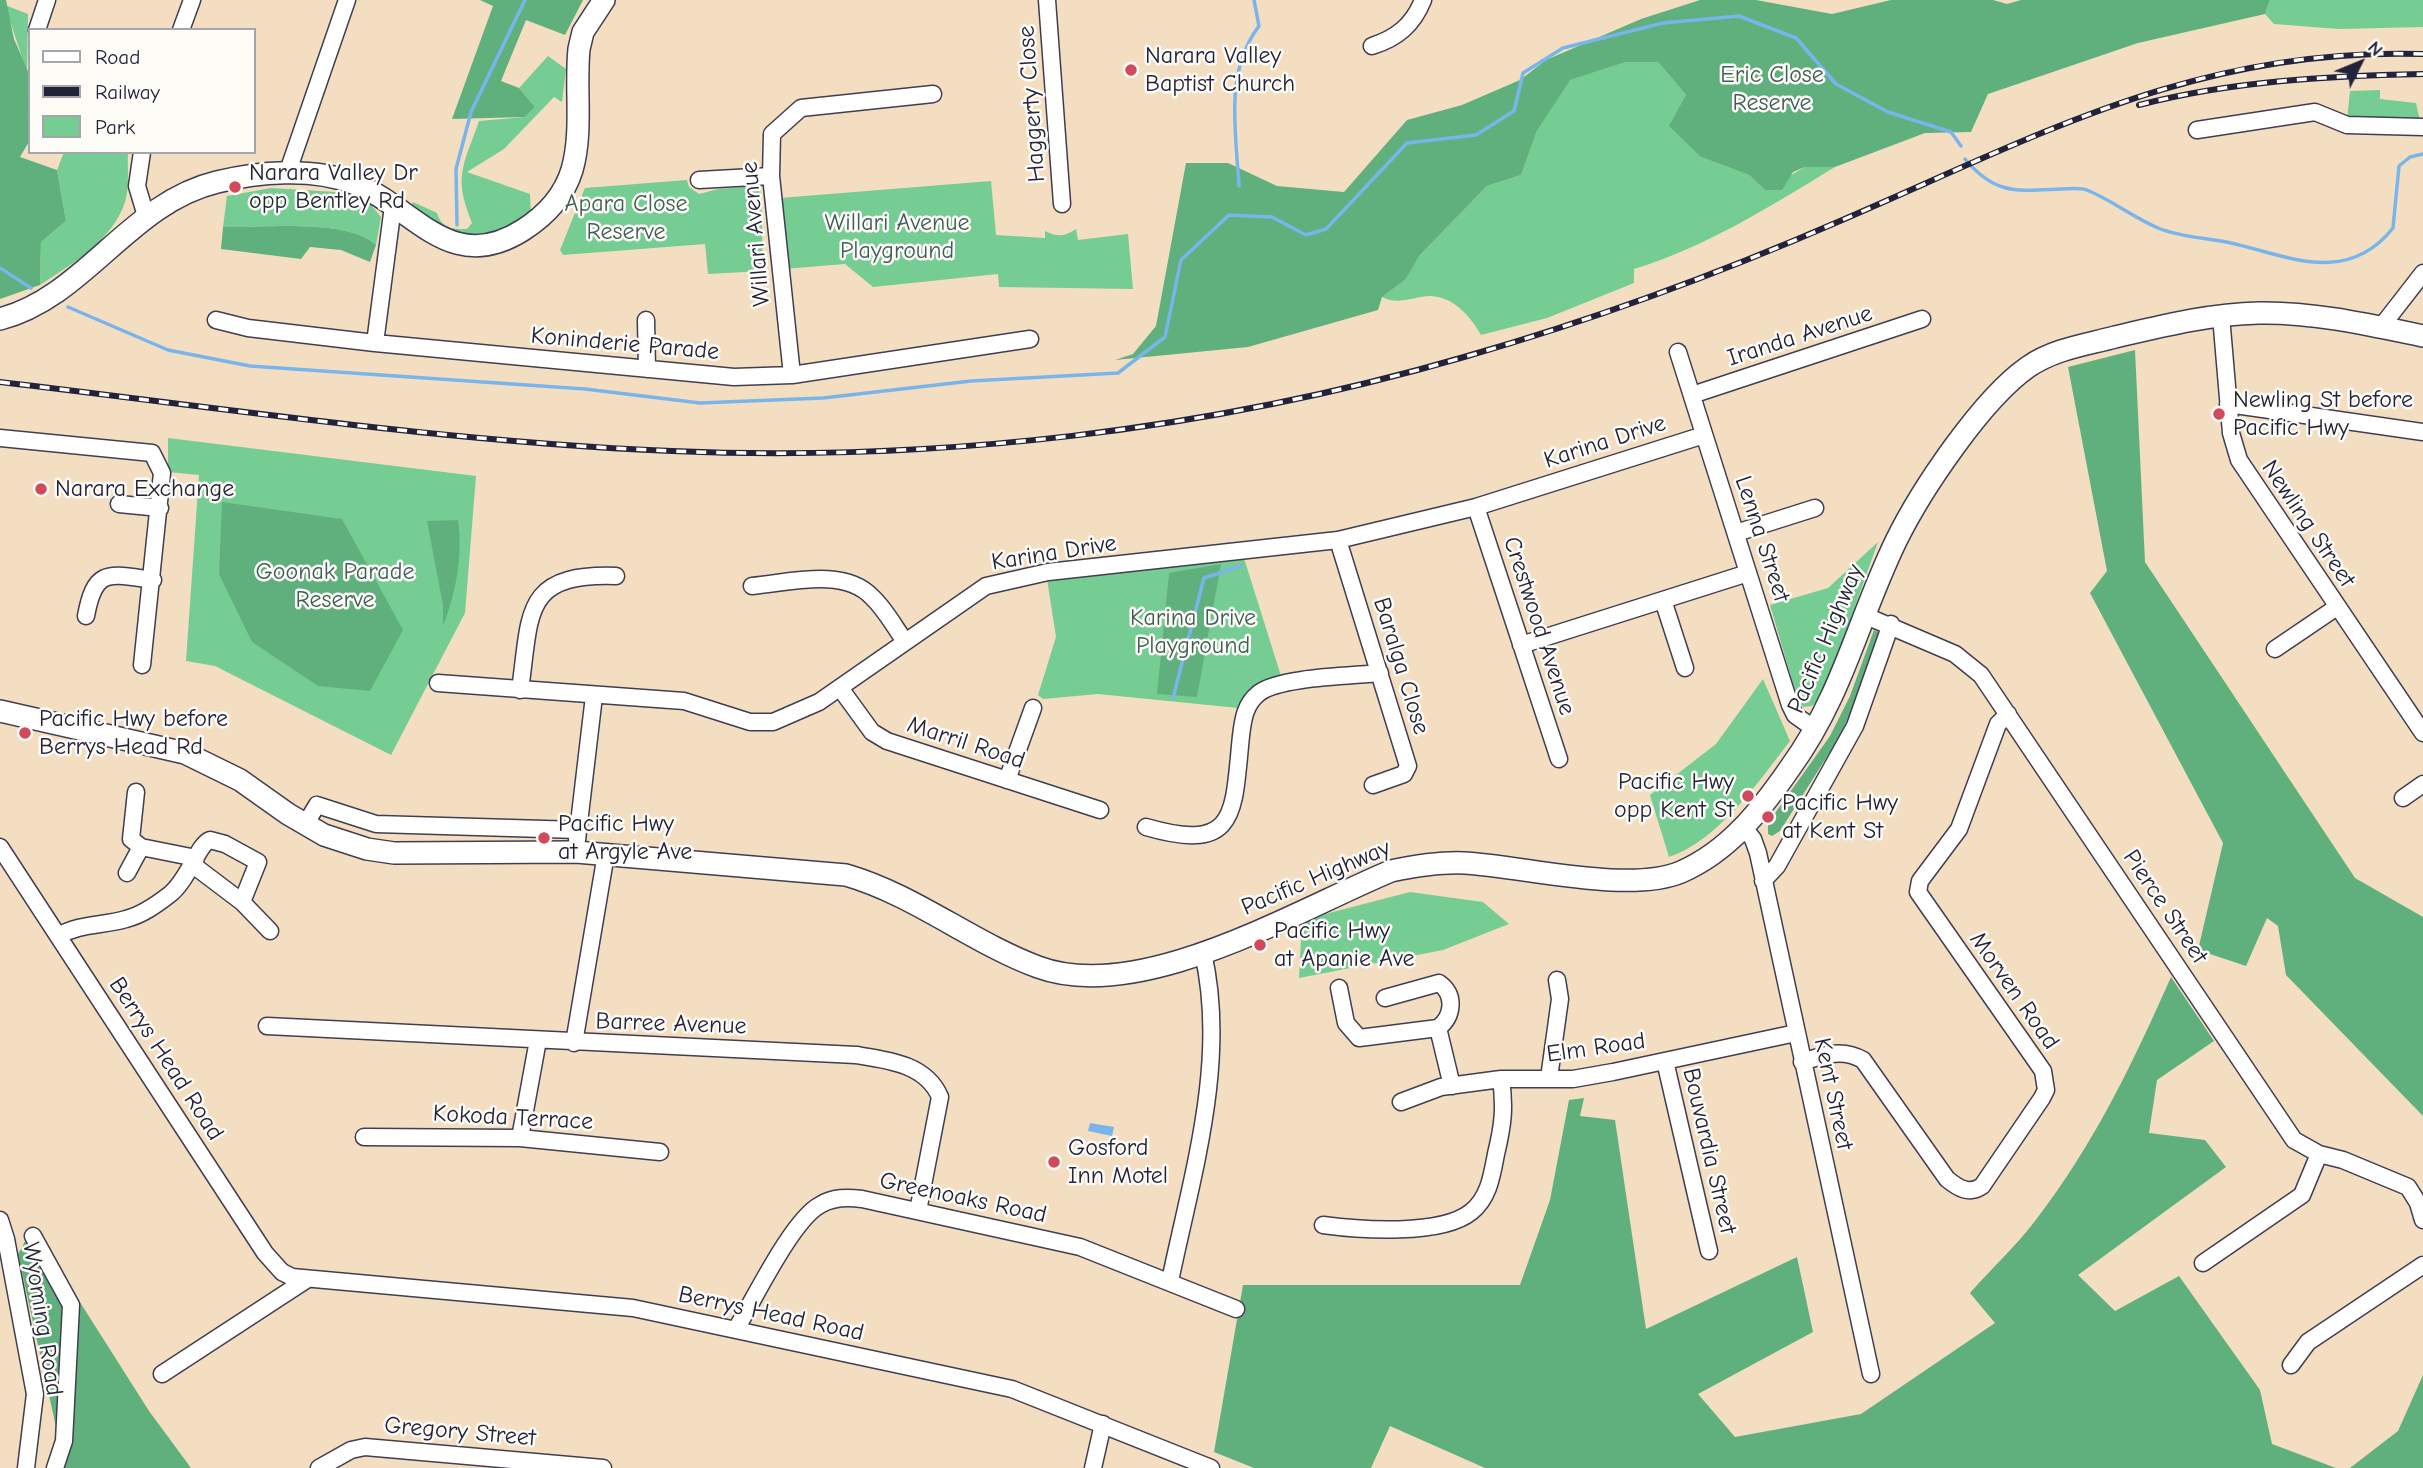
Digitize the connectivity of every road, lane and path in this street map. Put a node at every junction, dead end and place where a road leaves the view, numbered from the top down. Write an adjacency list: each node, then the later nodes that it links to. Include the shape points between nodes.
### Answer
1 (47, 0): 7 (street)
2 (192, 0): 8 (street)
3 (347, 0): 14 (street)
4 (604, 0): 18 (main road, via 583,32 577,70 576,152 567,182 551,206 515,235 475,246 430,233)
5 (1047, 0): 17 (street, Haggerty Close)
6 (1423, 0): 9 (street, via 1415,18 1401,32)
7 (38, 28)
8 (182, 28)
9 (1372, 47)
10 (933, 94): 15 (street, Willari Avenue, via 801,108 772,134)
11 (2423, 127): 12 (street, via 2347,125 2315,112)
12 (2196, 130)
13 (142, 154): 19 (street, via 137,186)
14 (287, 174): 18 (main road, via 352,182); 19 (main road, via 213,183)
15 (771, 176): 16 (street); 32 (street, Willari Avenue)
16 (699, 180)
17 (1062, 204)
18 (393, 206): 29 (street)
19 (146, 216): 22 (main road, via 46,299)
20 (2423, 273): 26 (street)
21 (2221, 316): 26 (main road, Pacific Highway, via 2283,314); 34 (street, Newling Street); 50 (main road, Pacific Highway, via 2074,347 2025,369 1983,412 1918,501)
22 (0, 319)
23 (1922, 319): 33 (street, Iranda Avenue)
24 (216, 320): 29 (street, Koninderie Parade)
25 (646, 320): 31 (street)
26 (2381, 327): 27 (main road, Pacific Highway)
27 (2423, 336)
28 (1030, 339): 32 (street, Koninderie Parade)
29 (375, 343): 31 (street, Koninderie Parade)
30 (1678, 352): 33 (street, Lenna Street)
31 (647, 369): 32 (street, Koninderie Parade, via 734,377)
32 (792, 375)
33 (1692, 395): 36 (street, Lenna Street)
34 (2228, 404): 35 (street); 49 (street, Newling Street, via 2234,447 2246,473)
35 (2423, 432)
36 (1704, 435): 39 (street, Karina Drive); 42 (street, Lenna Street)
37 (0, 438): 40 (street, via 152,453 162,473)
38 (120, 504): 40 (street)
39 (1476, 507): 43 (street, Karina Drive); 54 (street, Crestwood Avenue)
40 (160, 508): 46 (street)
41 (1815, 508): 42 (street)
42 (1736, 533): 44 (street, Lenna Street)
43 (1338, 540): 53 (street, Karina Drive, via 1016,578 986,586); 58 (street, Baralga Close)
44 (1748, 573): 48 (street); 66 (street, Lenna Street, via 1790,705 1795,715)
45 (616, 576): 61 (street, via 564,578 541,596 530,617)
46 (153, 580): 51 (street, via 102,578 90,592); 56 (street)
47 (752, 586): 53 (street, via 833,580 852,584 872,596)
48 (1663, 600): 54 (street); 57 (street)
49 (2337, 607): 55 (street); 67 (street, Newling Street)
50 (1866, 615): 52 (street, Pierce Street); 66 (main road, Pacific Highway, via 1843,678)
51 (86, 616)
52 (1891, 624): 65 (street, Pierce Street, via 1969,663); 85 (street, via 1845,746 1777,866)
53 (904, 640): 60 (street, Karina Drive)
54 (1521, 645): 68 (street, Crestwood Avenue)
55 (2275, 649)
56 (142, 666)
57 (1685, 668)
58 (1380, 673): 71 (street, Baralga Close, via 1408,766 1404,774); 76 (street, via 1264,689 1246,708 1235,793 1222,825 1213,832 1189,837)
59 (438, 683): 61 (street, Karina Drive)
60 (840, 688): 62 (street, Karina Drive, via 773,722 750,722 684,701); 69 (street, Marril Road, via 879,737)
61 (520, 690): 62 (street, Karina Drive)
62 (594, 696): 78 (street)
63 (1033, 708): 69 (street)
64 (0, 711): 75 (main road, Pacific Highway, via 185,753 240,779)
65 (2008, 714): 99 (street, Morven Road, via 1998,724 1959,829 1920,881 1918,891 2043,1071 2046,1090 2038,1106 1982,1186 1970,1191 1947,1179 1863,1060 1840,1052); 107 (street, Pierce Street, via 2294,1140)
66 (1816, 730): 77 (main road, Pacific Highway)
67 (2423, 733)
68 (1559, 759)
69 (1007, 780): 74 (street, Marril Road)
70 (2423, 784): 73 (street)
71 (1373, 785)
72 (136, 792): 80 (street, via 131,839)
73 (2403, 798)
74 (1100, 810)
75 (305, 825): 78 (street, via 317,805 376,824); 81 (main road, Pacific Highway, via 354,846 394,853)
76 (1146, 827)
77 (1744, 828): 85 (street, Kent Street, via 1753,839); 89 (main road, Pacific Highway, via 1679,873 1650,879 1462,863 1391,871)
78 (579, 830): 81 (street)
79 (0, 847): 88 (street, Berrys Head Road)
80 (141, 847): 83 (street); 84 (street)
81 (576, 852): 82 (main road, Pacific Highway)
82 (606, 854): 89 (main road, Pacific Highway, via 846,875 908,898 1020,960 1060,973 1122,972); 97 (street)
83 (195, 861): 86 (street); 86 (street, via 203,844 215,840 258,862); 88 (street, via 176,890 142,913 125,920 78,925)
84 (127, 873)
85 (1763, 881): 95 (street, Kent Street)
86 (242, 902): 87 (street)
87 (270, 931)
88 (58, 936): 116 (street, Berrys Head Road, via 265,1253 282,1272)
89 (1203, 953): 117 (street, via 1213,1046)
90 (1556, 981): 100 (street, via 1560,999)
91 (1339, 988): 94 (street, via 1346,1023 1359,1038)
92 (1385, 998): 94 (street, via 1439,983 1452,1010)
93 (267, 1026): 96 (street, Barree Avenue)
94 (1438, 1028): 102 (street)
95 (1796, 1033): 98 (street, Elm Road); 99 (street, Kent Street)
96 (538, 1040): 97 (street, Barree Avenue); 105 (street)
97 (574, 1043): 108 (street, Barree Avenue, via 856,1055 887,1059 928,1076 940,1097)
98 (1665, 1061): 100 (street, Elm Road, via 1573,1079); 113 (street, Bouvardia Street)
99 (1802, 1062): 122 (street, Kent Street)
100 (1549, 1078): 101 (street, Elm Road)
101 (1501, 1079): 102 (street, Elm Road); 111 (street, via 1505,1113 1488,1190 1472,1211 1451,1224 1359,1230)
102 (1452, 1086): 103 (street, Elm Road)
103 (1401, 1101)
104 (364, 1137): 105 (street, Kokoda Terrace)
105 (520, 1138): 106 (street, Kokoda Terrace)
106 (660, 1152)
107 (2319, 1154): 110 (street, Pierce Street, via 2408,1186); 114 (street, via 2302,1195)
108 (918, 1211): 117 (street, Greenoaks Road, via 1073,1245); 119 (street, Greenoaks Road, via 852,1198 819,1205 794,1232)
109 (0, 1220): 126 (street, Wyoming Road, via 35,1394)
110 (2423, 1220)
111 (1323, 1225)
112 (33, 1236): 127 (street, via 71,1305 64,1441)
113 (1709, 1251)
114 (2203, 1263)
115 (2423, 1265): 120 (street, via 2308,1342)
116 (306, 1280): 119 (street, Berrys Head Road, via 633,1308); 121 (street)
117 (1170, 1281): 118 (street, Greenoaks Road)
118 (1237, 1309)
119 (736, 1329): 123 (street, Berrys Head Road, via 1012,1389)
120 (2291, 1365)
121 (162, 1374)
122 (1871, 1374)
123 (1103, 1424): 130 (street); 131 (street, Berrys Head Road)
124 (425, 1460): 125 (street, Gregory Street); 128 (street, Gregory Street, via 365,1447)
125 (510, 1464): 129 (street, Gregory Street)
126 (26, 1468)
127 (55, 1468)
128 (318, 1468)
129 (603, 1468)
130 (1093, 1468)
131 (1211, 1468)

